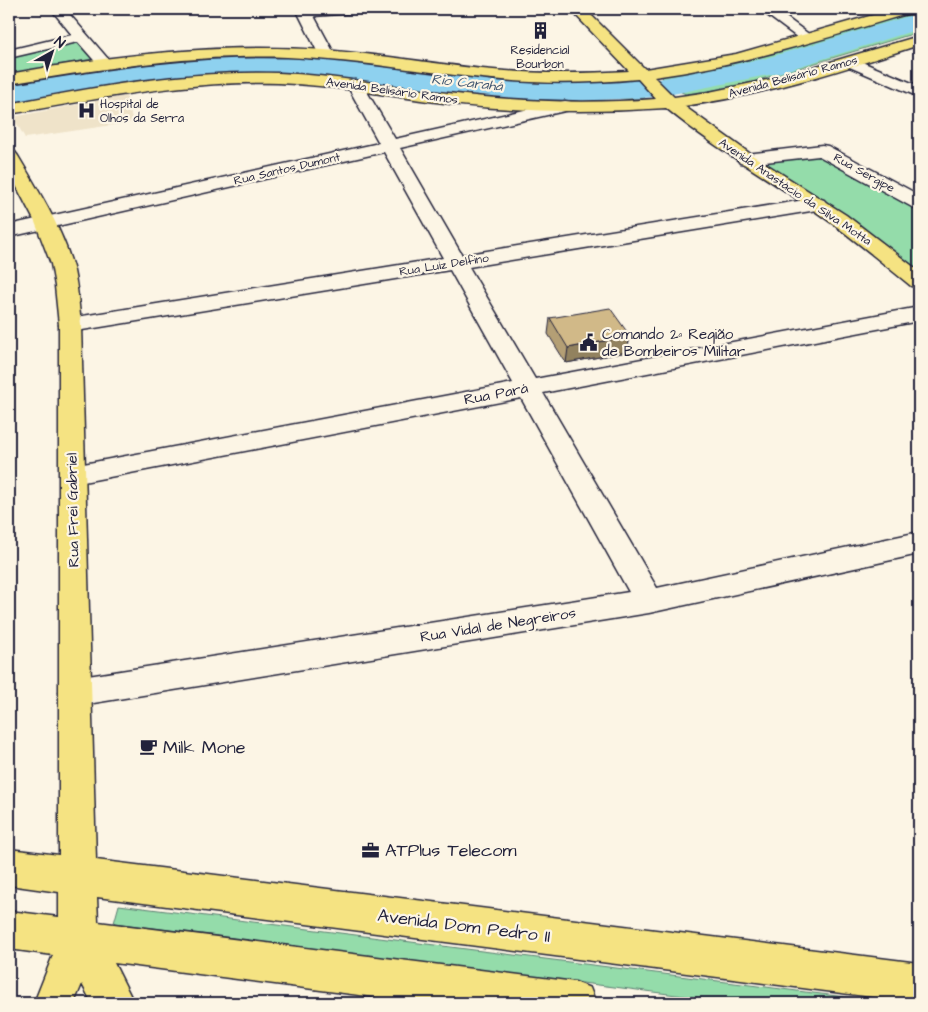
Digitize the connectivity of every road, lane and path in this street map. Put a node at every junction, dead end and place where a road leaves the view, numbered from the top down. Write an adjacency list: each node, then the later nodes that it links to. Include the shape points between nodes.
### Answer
1 (58, 9): 7 (street)
2 (351, 9): 6 (street)
3 (577, 9): 14 (main road, Avenida Anastácio da Silva Motta)
4 (766, 9): 8 (street)
5 (908, 9): 8 (main road, Avenida Belisário Ramos)
6 (304, 11): 11 (street)
7 (82, 37): 10 (street); 13 (street)
8 (806, 38): 14 (main road, Avenida Belisário Ramos)
9 (919, 40): 12 (main road, Avenida Belisário Ramos)
10 (9, 54)
11 (327, 55): 13 (main road, Avenida Belisário Ramos, via 218,53); 14 (main road, Avenida Belisário Ramos, via 505,76)
12 (850, 62): 17 (street); 18 (main road, Avenida Belisário Ramos, via 736,94)
13 (104, 63): 15 (main road, Avenida Belisário Ramos)
14 (646, 78): 18 (main road, Avenida Anastácio da Silva Motta)
15 (9, 79)
16 (355, 85): 19 (main road, Avenida Belisário Ramos, via 474,102); 20 (main road, Avenida Belisário Ramos, via 279,78 185,80 102,91); 21 (street)
17 (919, 92)
18 (667, 100): 19 (main road, Avenida Belisário Ramos); 23 (main road, Avenida Anastácio da Silva Motta)
19 (565, 106): 21 (street, Rua Santos Dumont)
20 (9, 109)
21 (390, 146): 26 (street, Rua Santos Dumont); 28 (street)
22 (9, 156): 26 (main road, Rua Frei Gabriel)
23 (746, 160): 24 (street, Rua Sergipe, via 822,150); 25 (main road, Avenida Anastácio da Silva Motta)
24 (919, 203)
25 (818, 204): 28 (street, Rua Luiz Delfino); 29 (main road, Avenida Anastácio da Silva Motta)
26 (46, 222): 27 (street, Rua Santos Dumont); 31 (main road, Rua Frei Gabriel, via 62,266)
27 (9, 231)
28 (456, 263): 31 (street, Rua Luiz Delfino); 32 (street)
29 (919, 281)
30 (919, 314): 32 (street, Rua Pará)
31 (70, 325): 33 (main road, Rua Frei Gabriel)
32 (528, 388): 33 (street, Rua Pará); 35 (street)
33 (73, 475): 36 (main road, Rua Frei Gabriel)
34 (919, 543): 35 (street, Rua Vidal de Negreiros)
35 (649, 601): 36 (street, Rua Vidal de Negreiros)
36 (75, 692): 38 (main road, Rua Frei Gabriel)
37 (9, 868): 38 (main road, Avenida Dom Pedro II)
38 (78, 877): 40 (main road, Rua Frei Gabriel); 41 (main road, Avenida Dom Pedro II)
39 (9, 930): 40 (main road)
40 (79, 939): 42 (main road); 43 (main road); 44 (main road)
41 (919, 983)
42 (54, 1003)
43 (114, 1003)
44 (575, 1003)

